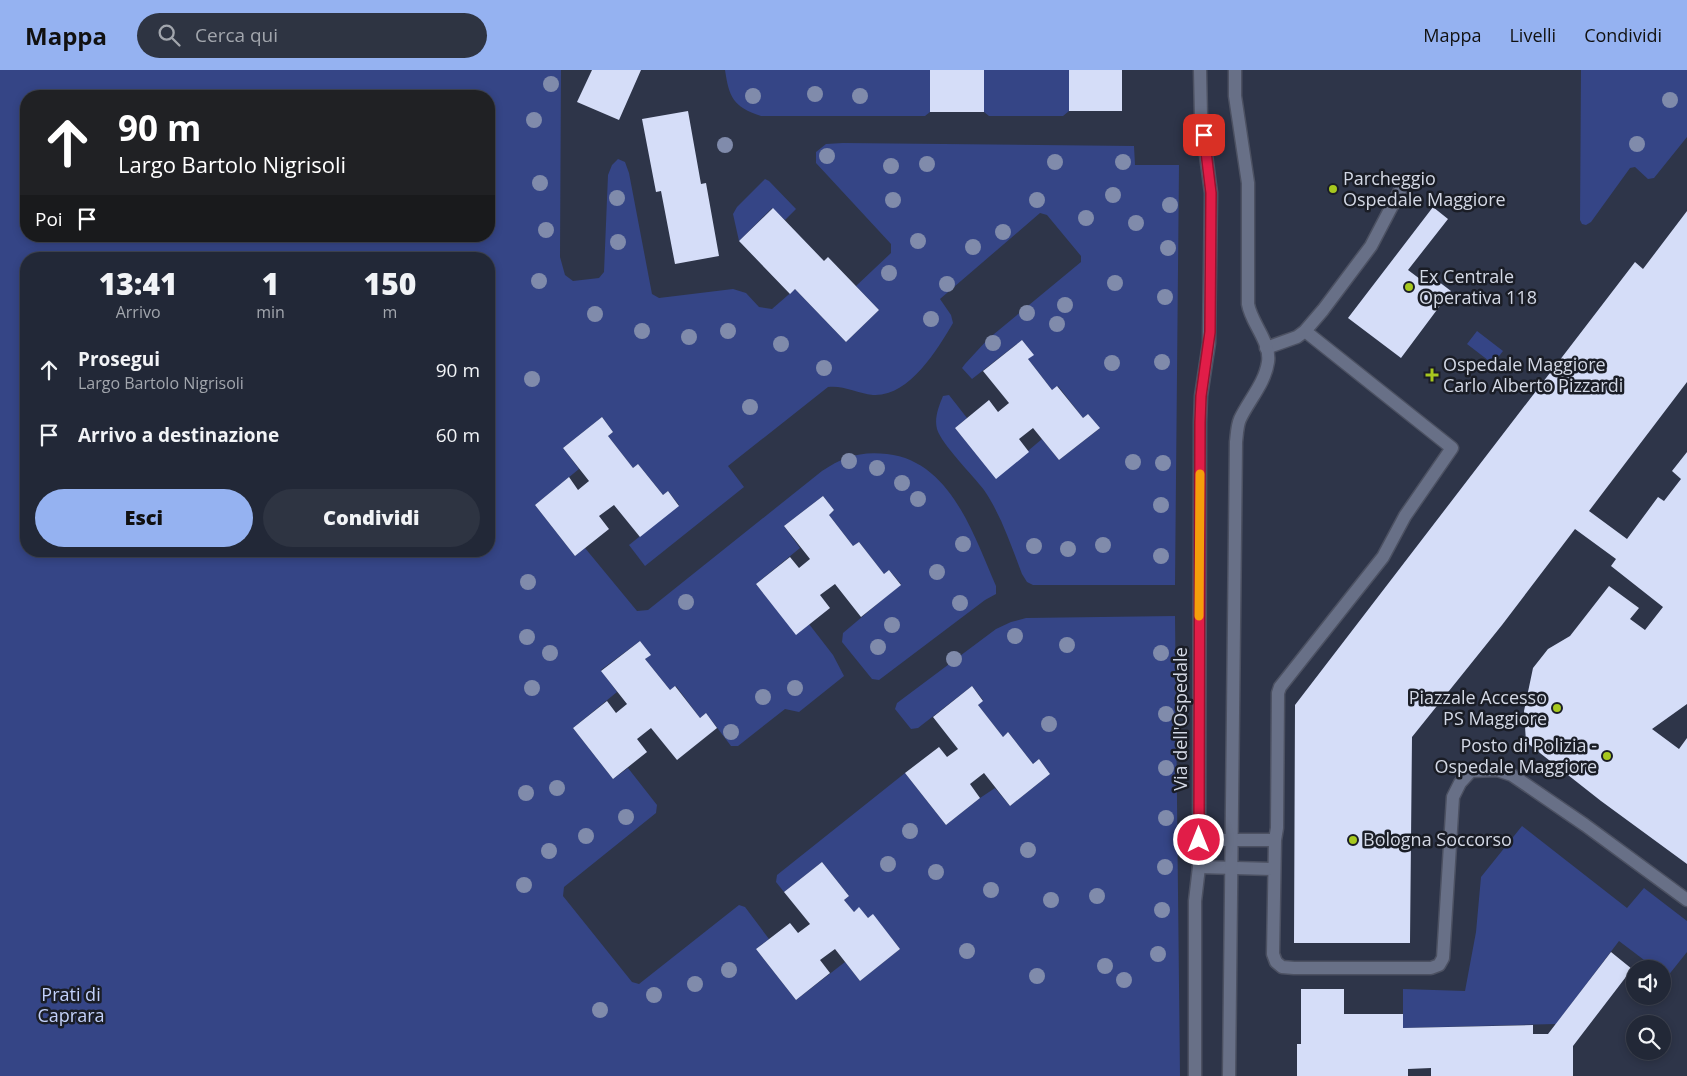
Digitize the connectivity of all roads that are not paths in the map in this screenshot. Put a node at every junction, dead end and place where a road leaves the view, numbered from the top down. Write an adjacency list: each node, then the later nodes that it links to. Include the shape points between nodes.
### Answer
1 (1200, 70): 6 (street, Via dell'Ospedale, via 1201,116 1211,193 1209,343 1200,422)
2 (1235, 70): 5 (street, via 1235,96 1248,184 1248,304)
3 (1405, 181): 4 (street, via 1362,260)
4 (1305, 331): 5 (street); 8 (street, via 1452,448 1405,516 1383,557 1280,687 1277,700 1277,828)
5 (1266, 348): 7 (street, via 1268,362 1265,374 1239,421 1237,431)
6 (1199, 840): 7 (street); 9 (street, Via dell'Ospedale)
7 (1233, 840): 8 (street); 10 (street)
8 (1274, 840): 11 (street)
9 (1199, 867): 10 (street); 13 (street, Via dell'Ospedale, via 1194,901)
10 (1232, 868): 11 (street); 14 (street)
11 (1274, 869): 12 (street, via 1273,954 1282,967 1432,968 1439,965 1443,958 1453,797 1471,770 1497,770 1512,775)
12 (1687, 900)
13 (1195, 1076)
14 (1229, 1076)

